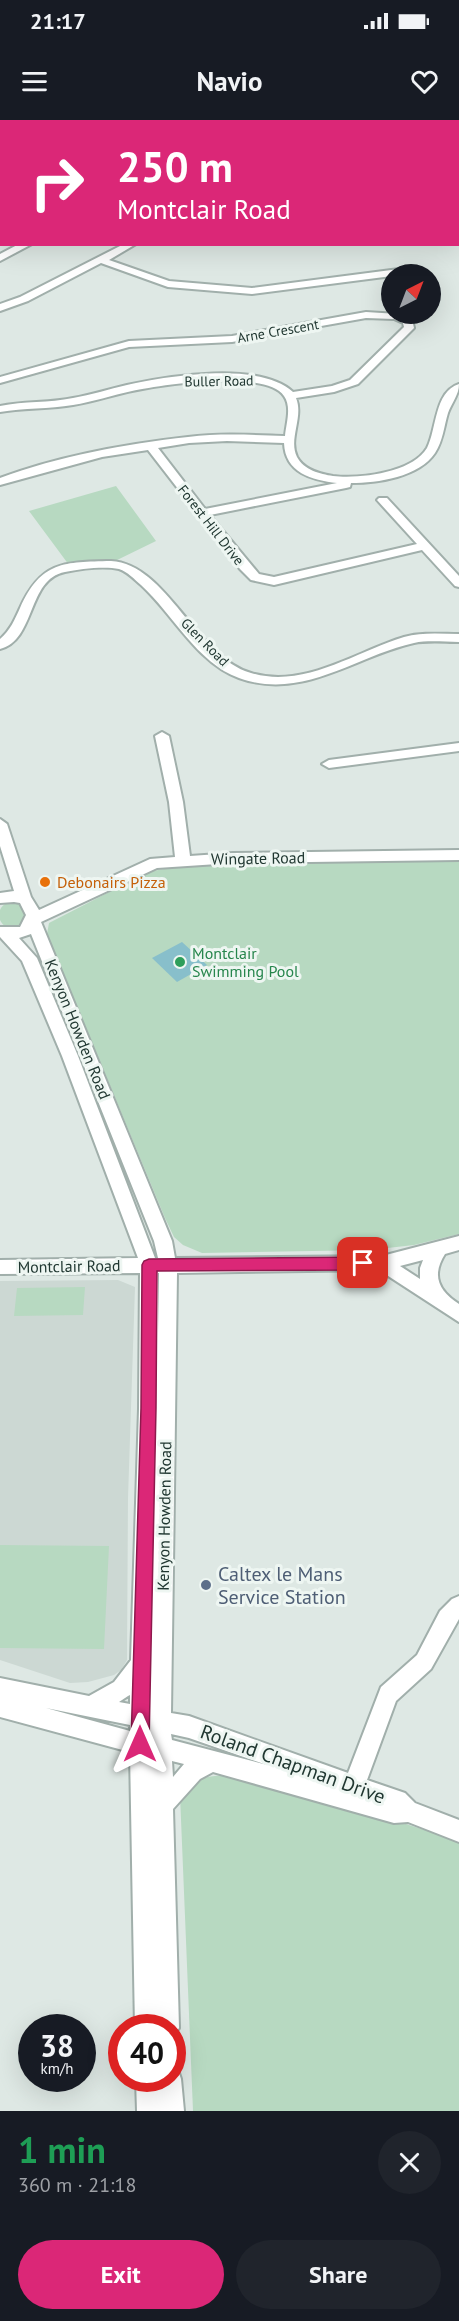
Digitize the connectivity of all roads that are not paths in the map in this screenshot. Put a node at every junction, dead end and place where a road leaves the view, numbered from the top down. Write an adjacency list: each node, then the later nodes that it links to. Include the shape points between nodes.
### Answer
1 (24, 246): 3 (street)
2 (128, 246): 4 (street)
3 (0, 258)
4 (100, 260): 5 (street, via 168,284 252,291); 6 (street)
5 (381, 274)
6 (0, 308)
7 (0, 380): 9 (street, Arne Crescent, via 129,344 252,337 366,315 396,316 408,321 409,328 354,382)
8 (459, 387): 13 (street, via 444,403 434,442 424,459 402,471)
9 (290, 396): 10 (street, Buller Road, via 266,382 226,378 149,385 73,402); 11 (street, via 294,414)
10 (1, 406)
11 (290, 440): 12 (street, via 207,438); 13 (street, via 291,459 309,474)
12 (151, 447): 14 (street, via 71,461); 16 (street, Forest Hill Drive)
13 (363, 479): 16 (street)
14 (0, 482)
15 (383, 500): 17 (street)
16 (201, 513): 17 (street, Forest Hill Drive, via 250,573 266,581)
17 (424, 546): 18 (street)
18 (459, 583)
19 (459, 638): 20 (street, Glen Road, via 411,640 301,680 260,680 241,674 216,657 159,594 135,574 123,567 104,566 65,568 48,575 31,597 13,635)
20 (0, 645)
21 (162, 736): 26 (street)
22 (459, 747): 23 (street)
23 (329, 764)
24 (0, 824): 28 (street, Kenyon Howden Road)
25 (459, 855): 26 (street, Wingate Road)
26 (183, 860): 28 (street, Wingate Road, via 147,866 66,904)
27 (0, 897): 28 (street, via 12,895)
28 (31, 911): 29 (street, Wingate Road, via 21,933); 30 (street, Kenyon Howden Road)
29 (3, 933): 31 (street, Kenyon Howden Road, via 24,951)
30 (52, 965): 31 (street); 32 (street, Kenyon Howden Road)
31 (34, 970): 33 (street, Kenyon Howden Road)
32 (87, 1050): 33 (street); 37 (street, Kenyon Howden Road, via 163,1241)
33 (70, 1056): 37 (street, Kenyon Howden Road)
34 (459, 1243): 35 (street, Montclair Road)
35 (439, 1248): 36 (street, Montclair Road); 39 (street, via 429,1267 428,1280)
36 (382, 1263): 37 (street, Montclair Road); 39 (street)
37 (159, 1265): 38 (street, Montclair Road); 41 (street, Kenyon Howden Road)
38 (0, 1267)
39 (439, 1300): 40 (street)
40 (459, 1314)
41 (154, 1496): 43 (street, Kenyon Howden Road); 47 (street, Kenyon Howden Road)
42 (459, 1605): 50 (street, via 447,1616 425,1661 388,1694)
43 (141, 1663): 46 (street, via 121,1689); 47 (street, Kenyon Howden Road)
44 (0, 1688): 46 (street, Roland Chapman Drive)
45 (0, 1706): 48 (street, Roland Chapman Drive)
46 (90, 1707): 47 (street, Roland Chapman Drive)
47 (150, 1720): 48 (street, Kenyon Howden Road); 50 (street, Roland Chapman Drive, via 189,1727)
48 (150, 1746): 49 (street, Roland Chapman Drive); 51 (street, Kenyon Howden Road); 54 (street, Kenyon Howden Road)
49 (213, 1761): 51 (street, via 192,1771); 52 (street, Roland Chapman Drive, via 394,1812)
50 (354, 1786): 52 (street, Roland Chapman Drive, via 397,1801)
51 (163, 1804): 55 (street, Kenyon Howden Road)
52 (408, 1811): 53 (street, Roland Chapman Drive)
53 (459, 1831)
54 (147, 2014)
55 (167, 2014)
56 (148, 2092): 58 (street)
57 (170, 2092): 59 (street)
58 (149, 2111)
59 (172, 2111)

